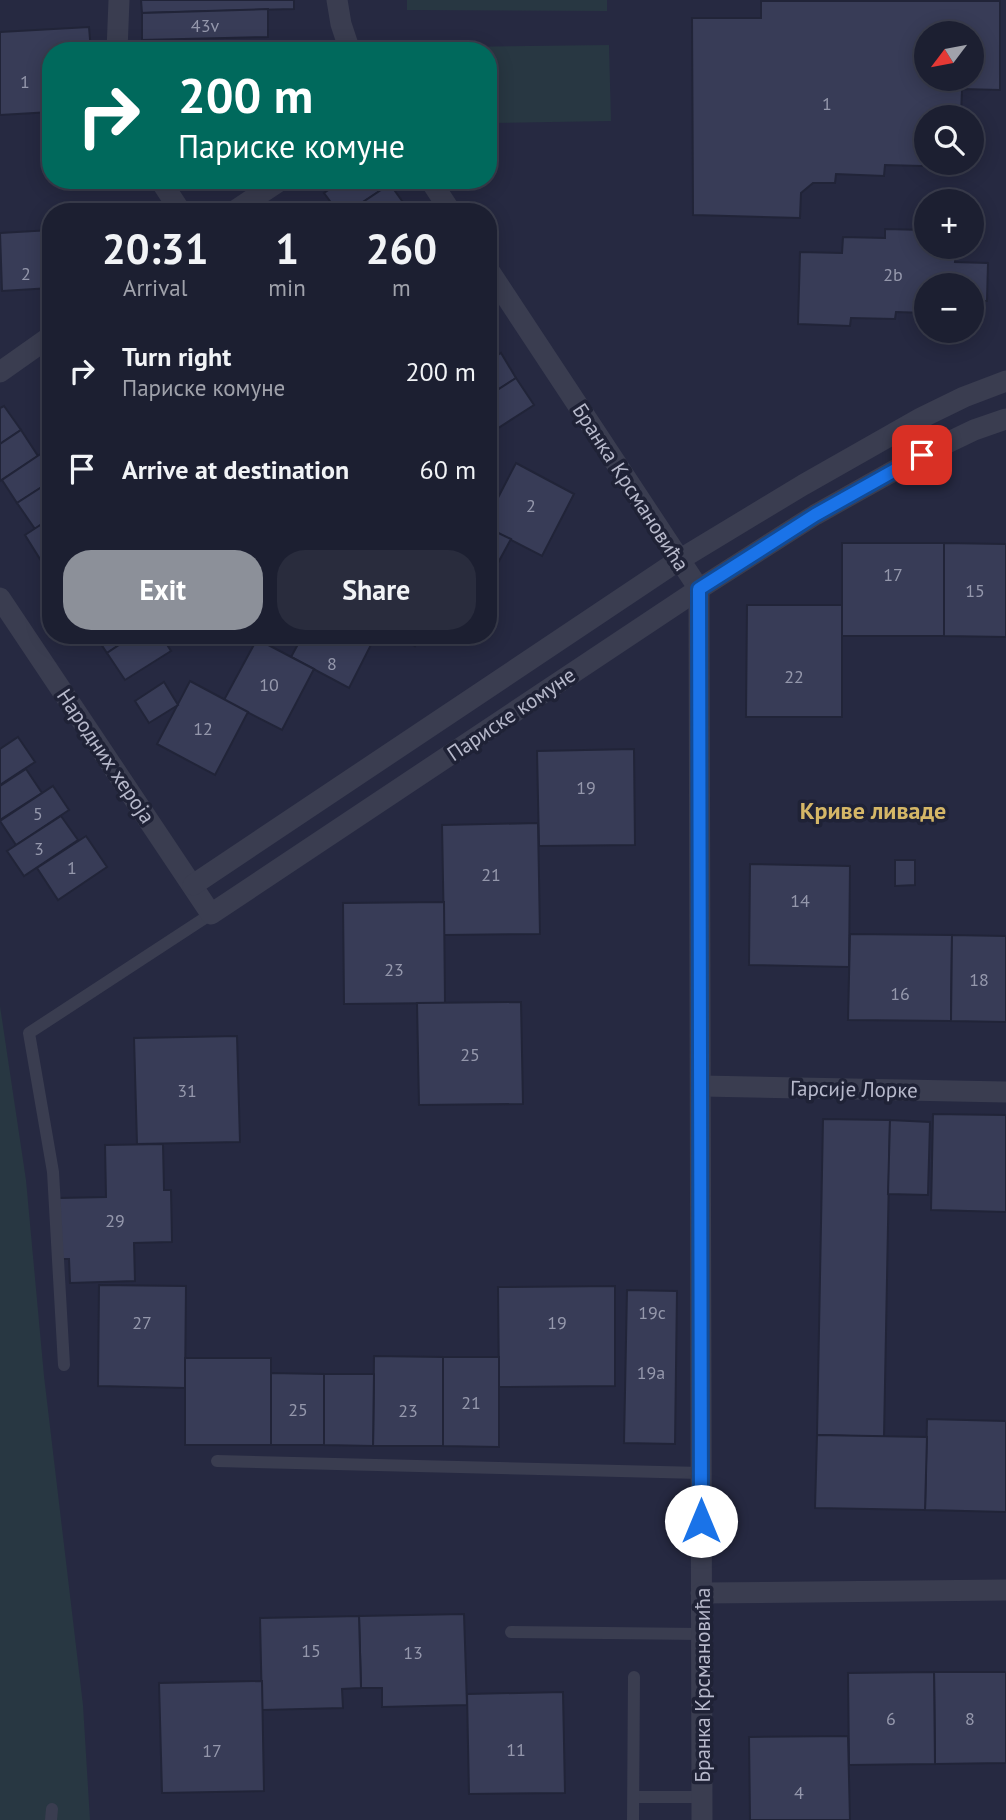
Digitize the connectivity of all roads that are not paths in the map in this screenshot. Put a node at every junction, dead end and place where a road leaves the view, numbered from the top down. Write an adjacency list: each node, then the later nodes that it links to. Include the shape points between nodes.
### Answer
1 (119, 0): 3 (street)
2 (338, 0): 4 (street)
3 (117, 42)
4 (348, 42)
5 (268, 189): 6 (street)
6 (246, 203)
7 (497, 283): 12 (street, Бранка Крсмановића)
8 (42, 342): 9 (street)
9 (0, 372)
10 (1006, 382): 12 (street, Париске комуне, via 921,418)
11 (1006, 419): 13 (street, Париске комуне, via 922,455 815,515)
12 (679, 560): 13 (street, Бранка Крсмановића); 15 (street, Париске комуне)
13 (699, 589): 16 (street, Париске комуне); 17 (street, Бранка Крсмановића)
14 (0, 598): 15 (street, Народних хероја)
15 (193, 886): 16 (street, Народних хероја)
16 (211, 914): 19 (lane, Париске комуне, via 29,1033 52,1172)
17 (702, 1086): 18 (street, Гарсије Лорке); 21 (street, Бранка Крсмановића)
18 (1006, 1092)
19 (64, 1365)
20 (217, 1461): 21 (lane)
21 (701, 1473): 23 (street, Бранка Крсмановића)
22 (1006, 1591): 23 (street)
23 (701, 1593): 25 (street, Бранка Крсмановића)
24 (511, 1632): 25 (lane)
25 (701, 1633): 28 (street, Бранка Крсмановића)
26 (634, 1677): 27 (lane)
27 (634, 1797): 28 (lane); 29 (lane)
28 (702, 1797): 30 (street, Бранка Крсмановића)
29 (634, 1820)
30 (702, 1820)

